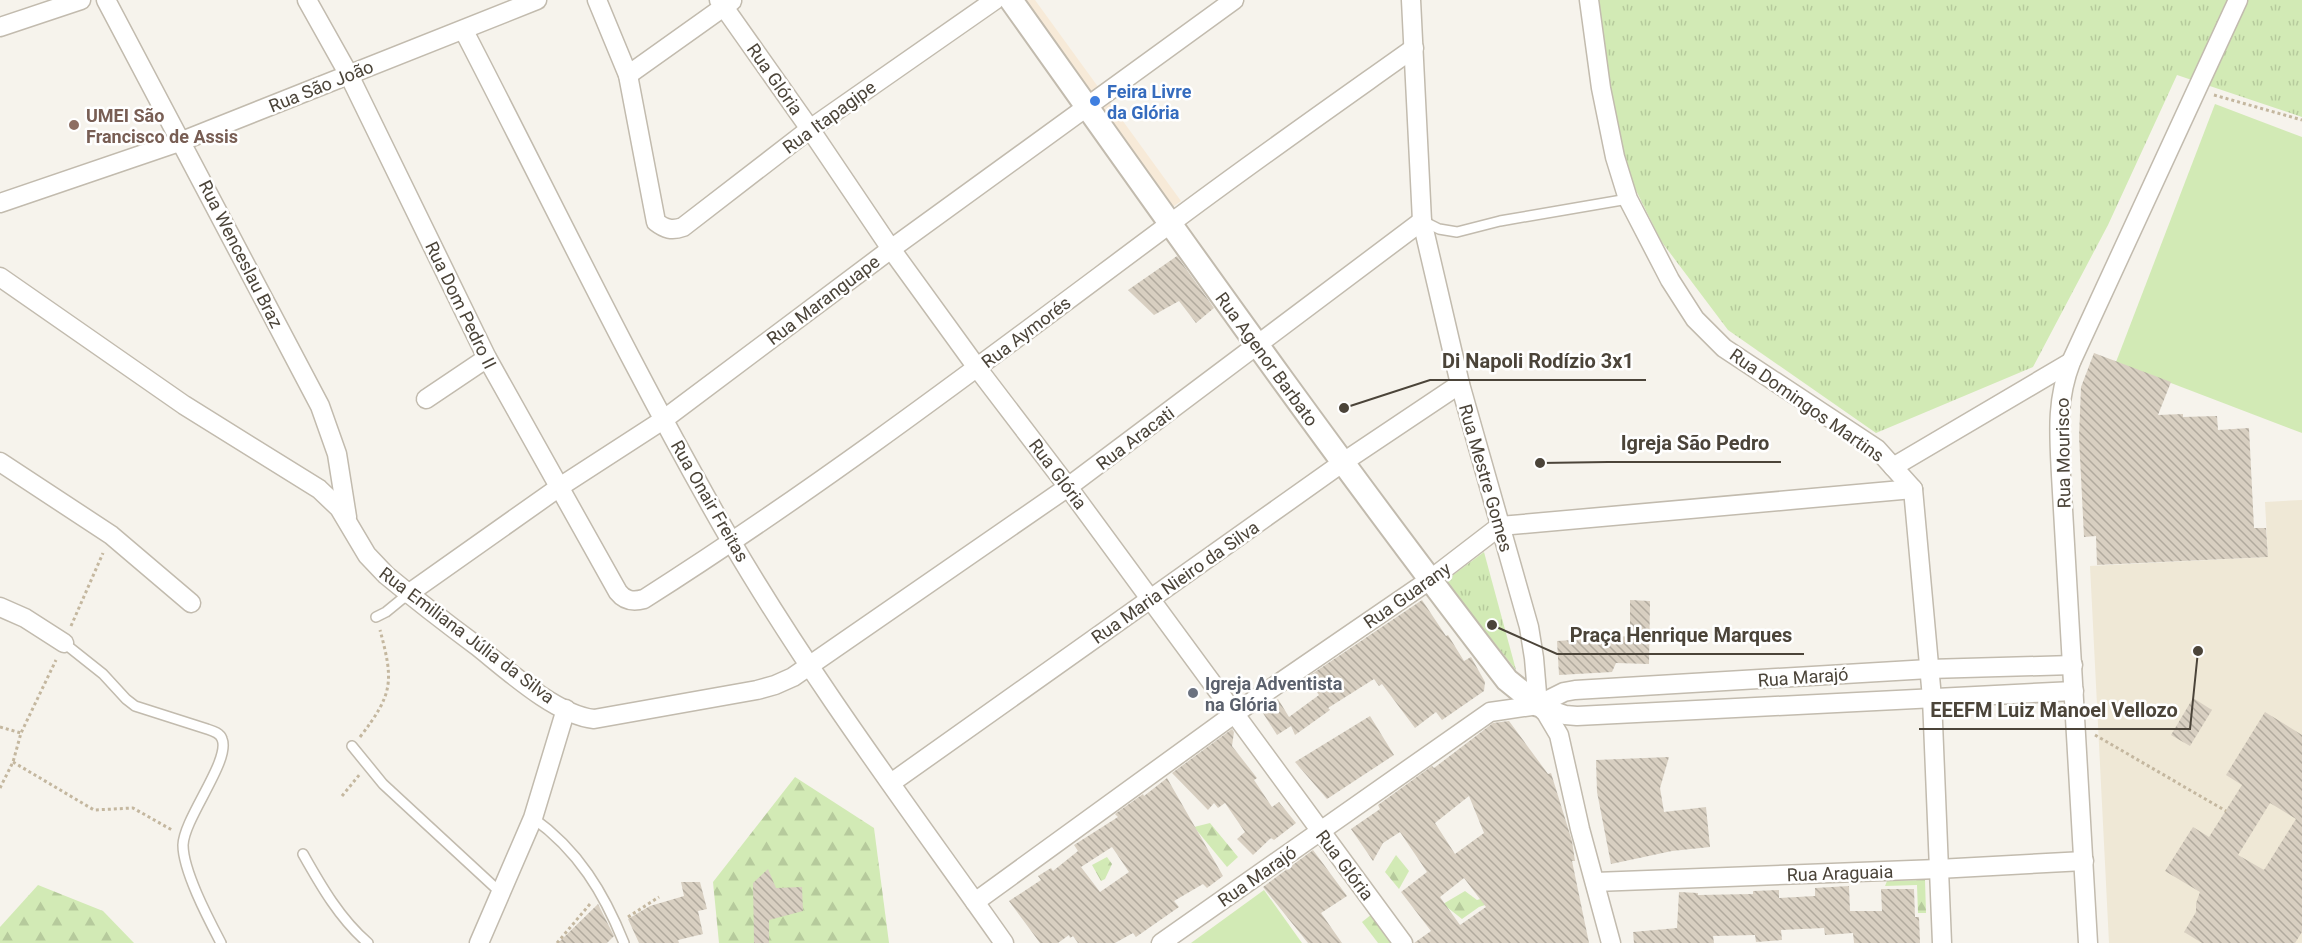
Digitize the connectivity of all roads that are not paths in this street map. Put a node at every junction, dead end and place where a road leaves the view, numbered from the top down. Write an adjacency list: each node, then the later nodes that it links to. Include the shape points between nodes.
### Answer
1 (81, 0): 13 (street)
2 (106, 0): 20 (street, Rua Wenceslau Braz)
3 (306, 0): 16 (street, Rua Dom Pedro II)
4 (537, 0): 14 (street, Rua São João)
5 (597, 0): 17 (street)
6 (995, 0): 19 (street, Rua Itapagipe)
7 (1011, 0): 18 (street, Rua Agenor Barbato)
8 (1234, 0): 18 (street, Rua Maranguape)
9 (1411, 0): 15 (street, Rua Mestre Gomes)
10 (1589, 0): 21 (street, Rua Domingos Martins, via 1601,88)
11 (2238, 0): 29 (street, Rua Mourisco)
12 (725, 2): 17 (street); 19 (street, Rua Glória)
13 (0, 27)
14 (464, 31): 16 (street, Rua São João); 33 (street, Rua Onair Freitas)
15 (1414, 48): 23 (street, Rua Mestre Gomes); 24 (street, Rua Aymorés)
16 (348, 75): 20 (street, Rua São João); 28 (street, Rua Dom Pedro II)
17 (628, 75): 19 (street, Rua Itapagipe, via 656,222 664,228 683,227)
18 (1088, 107): 24 (street, Rua Agenor Barbato); 25 (street, Rua Maranguape)
19 (810, 129): 25 (street, Rua Glória)
20 (182, 141): 22 (street, Rua São João); 40 (street, Rua Wenceslau Braz, via 320,406 337,454)
21 (1628, 199): 23 (lane, via 1457,232 1439,230); 36 (street, Rua Domingos Martins, via 1695,320 1724,348 1877,449)
22 (0, 203)
23 (1422, 221): 27 (street, Rua Aracati); 31 (street, Rua Mestre Gomes)
24 (1169, 225): 27 (street, Rua Agenor Barbato); 30 (street, Rua Aymorés)
25 (891, 249): 30 (street, Rua Glória); 33 (street, Rua Maranguape)
26 (0, 278): 40 (street, Rua Emiliana Júlia da Silva, via 184,405 320,489)
27 (1257, 346): 35 (street, Rua Agenor Barbato); 37 (street, Rua Aracati)
28 (487, 358): 32 (street); 38 (street, Rua Dom Pedro II)
29 (2072, 362): 36 (street); 52 (street, Rua Mourisco, via 2061,392 2059,420)
30 (978, 369): 37 (street, Rua Glória); 42 (street, Rua Aymorés)
31 (1460, 384): 35 (street, Rua Maria Nieiro da Silva); 41 (street, Rua Mestre Gomes)
32 (426, 399)
33 (663, 420): 38 (street, Rua Maranguape); 42 (street, Rua Onair Freitas)
34 (0, 462): 47 (street, via 111,534)
35 (1342, 463): 43 (street, Rua Agenor Barbato); 45 (street, Rua Maria Nieiro da Silva)
36 (1893, 467): 39 (street, Rua Domingos Martins)
37 (1068, 487): 45 (street, Rua Glória); 51 (street, Rua Aracati)
38 (558, 488): 44 (street, Rua Maranguape); 46 (street, Rua Dom Pedro II, via 618,592)
39 (1913, 489): 41 (street); 53 (street)
40 (347, 519): 44 (street, Rua Emiliana Júlia da Silva, via 375,565)
41 (1500, 526): 43 (street, Rua Guarany); 56 (street, Rua Mestre Gomes, via 1529,627)
42 (732, 543): 46 (street, Rua Aymorés, via 644,599); 51 (street, Rua Onair Freitas)
43 (1431, 579): 56 (street, Rua Agenor Barbato, via 1507,680); 58 (street, Rua Guarany)
44 (408, 594): 49 (lane); 57 (street, Rua Emiliana Júlia da Silva, via 523,682)
45 (1151, 599): 58 (street, Rua Glória); 60 (street, Rua Maria Nieiro da Silva)
46 (629, 600)
47 (191, 603)
48 (0, 607): 50 (street)
49 (376, 617)
50 (64, 643): 69 (lane, via 135,706 207,729 222,738 221,759 184,836 183,846 187,866)
51 (810, 665): 57 (street, Rua Emiliana Júlia da Silva, via 775,686 757,690 594,719); 60 (street, Rua Onair Freitas)
52 (2073, 665): 53 (street, Rua Marajó); 54 (street, Rua Mourisco)
53 (1929, 669): 55 (street); 56 (street, Rua Marajó, via 1575,690)
54 (2074, 692): 55 (street, Rua Marajó); 64 (street, Rua Mourisco)
55 (1932, 698): 56 (street, Rua Marajó, via 1577,716); 65 (street)
56 (1538, 705): 62 (street, Rua Marajó, via 1490,712); 66 (street, via 1559,735)
57 (566, 709): 61 (street)
58 (1234, 714): 62 (street, Rua Glória); 68 (street, Rua Guarany)
59 (352, 746): 67 (lane, via 407,807)
60 (891, 783): 68 (street, Rua Onair Freitas)
61 (533, 818): 67 (street); 72 (lane, via 571,850 601,892)
62 (1320, 831): 74 (street, Rua Marajó); 75 (street, Rua Glória)
63 (303, 854): 70 (lane, via 330,898)
64 (2084, 861): 65 (street, Rua Araguaia); 78 (street, Rua Mourisco)
65 (1938, 869): 66 (street, Rua Araguaia); 77 (street)
66 (1595, 882): 76 (street)
67 (501, 893): 71 (street)
68 (975, 902): 73 (street, Rua Onair Freitas)
69 (222, 943)
70 (368, 943)
71 (480, 943)
72 (624, 943)
73 (1004, 943)
74 (1161, 943)
75 (1403, 943)
76 (1611, 943)
77 (1942, 943)
78 (2088, 943)

